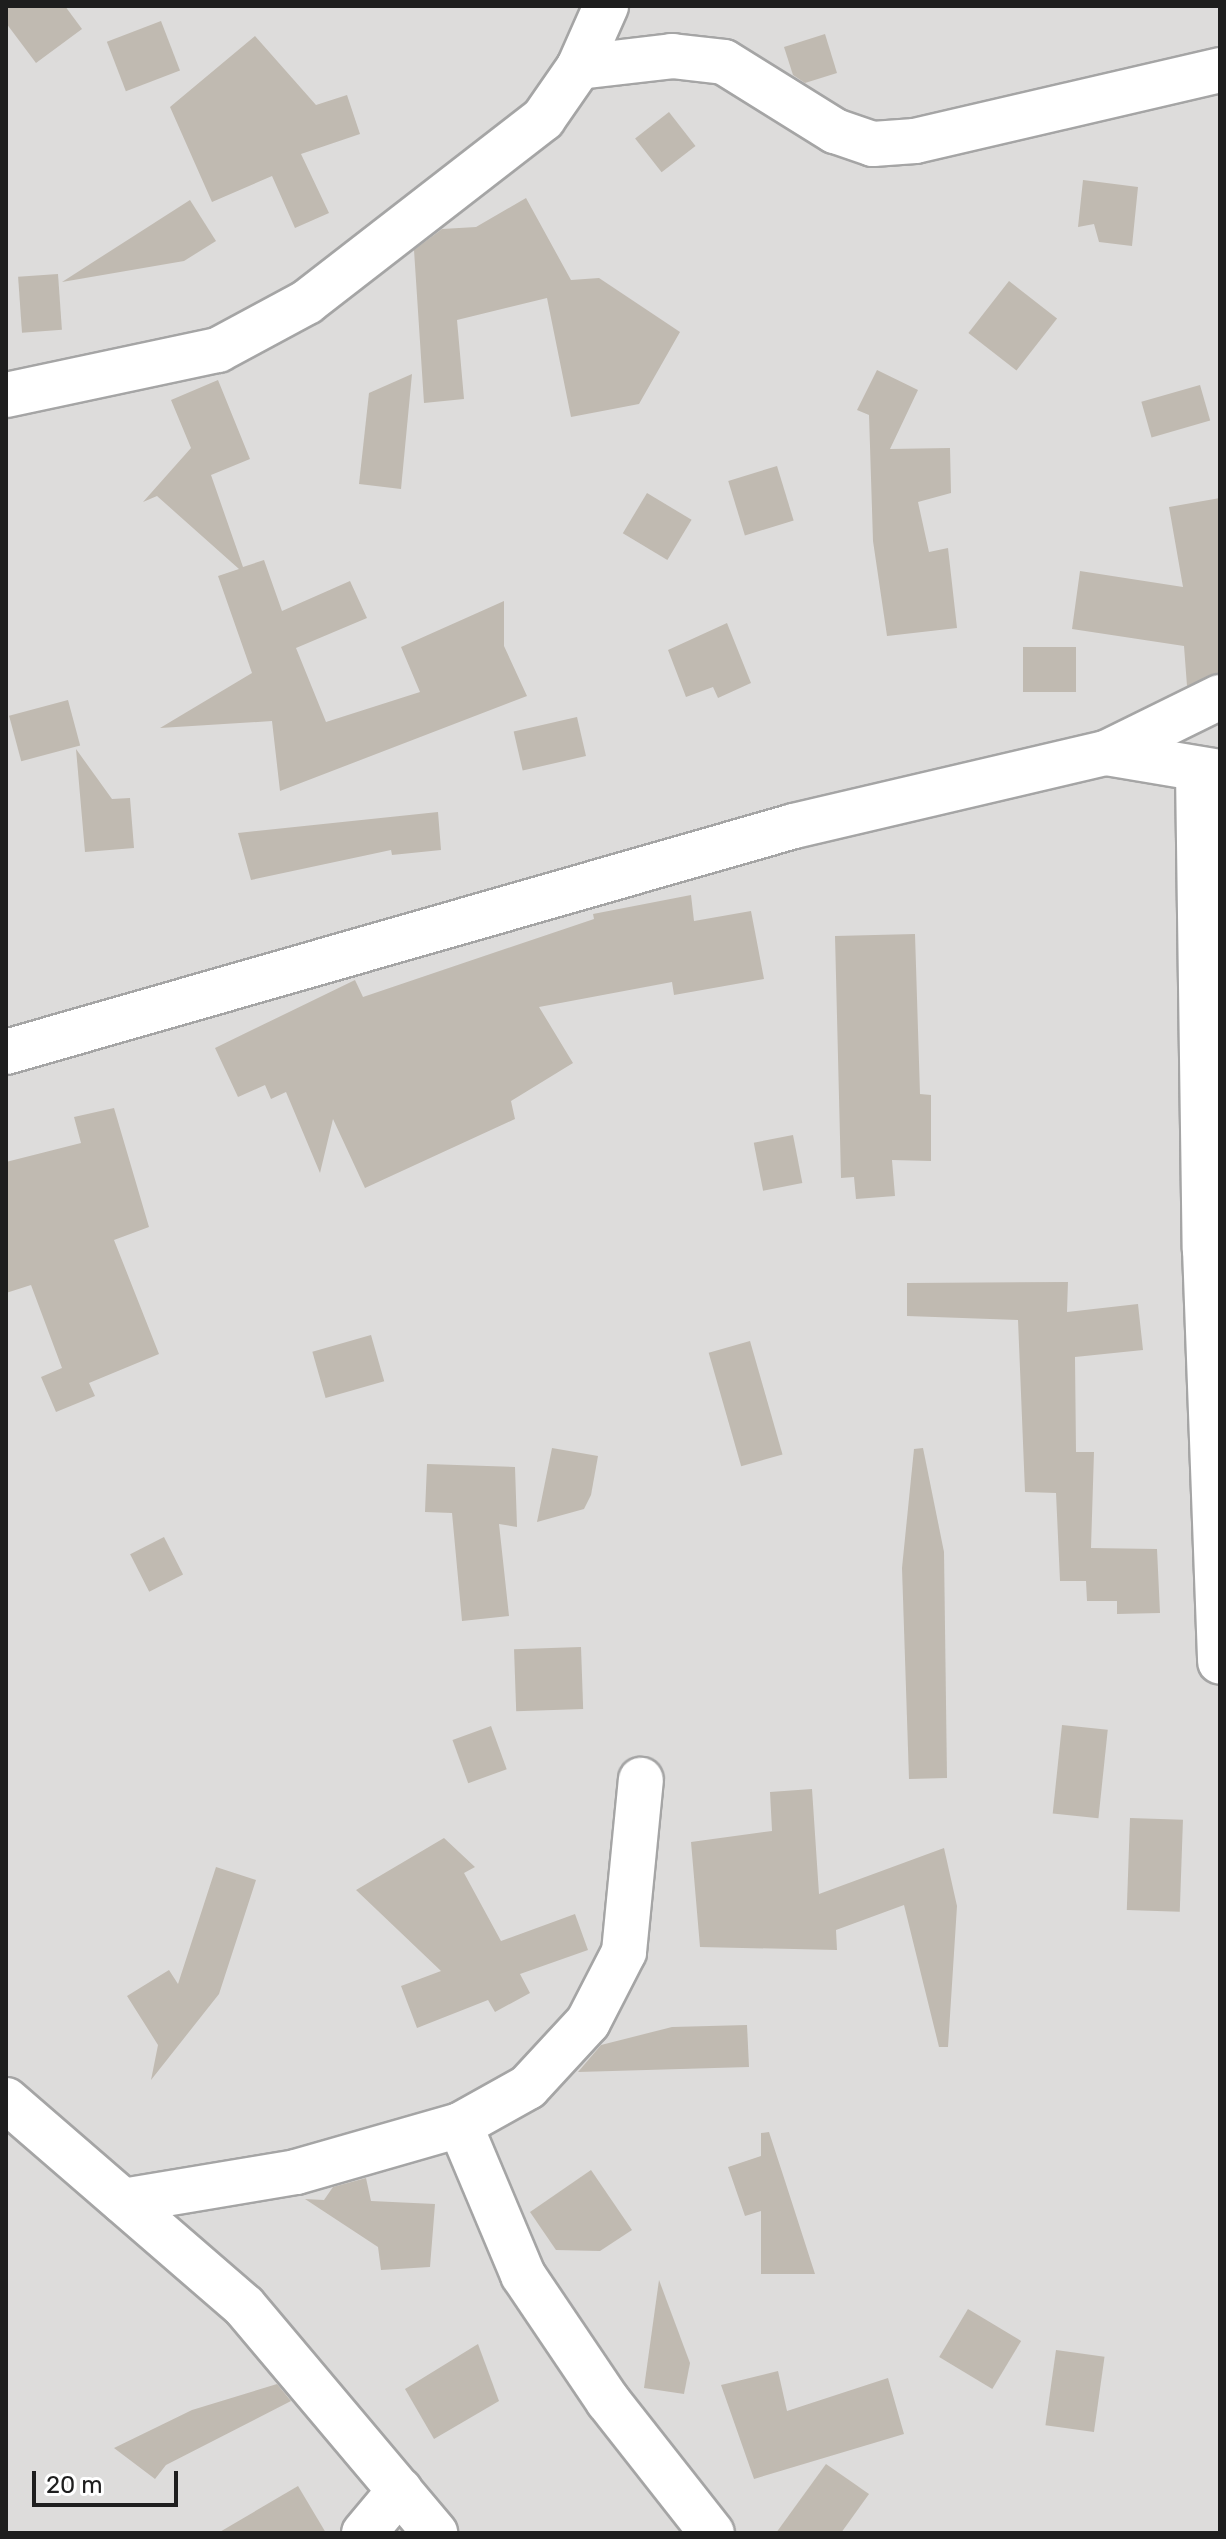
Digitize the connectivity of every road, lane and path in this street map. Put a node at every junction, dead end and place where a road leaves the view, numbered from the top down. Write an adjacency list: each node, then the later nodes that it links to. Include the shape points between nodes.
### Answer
1 (606, 6): 2 (street)
2 (579, 67): 3 (street, via 672,56 724,62 835,131 873,144 915,141); 4 (street, via 543,119 307,302 218,350)
3 (1220, 70)
4 (6, 395)
5 (1220, 697): 6 (street)
6 (1106, 753): 7 (street); 8 (street, via 794,826)
7 (1209, 772): 9 (street)
8 (6, 1052)
9 (1212, 1249): 10 (street)
10 (1220, 1662)
11 (641, 1780): 13 (street, via 624,1952 588,2022 528,2087)
12 (6, 2100): 14 (street)
13 (460, 2125): 14 (street, via 296,2172); 18 (street, via 523,2275 608,2401)
14 (123, 2201): 15 (street, via 244,2306)
15 (400, 2490): 16 (street); 17 (street)
16 (364, 2533)
17 (435, 2533)
18 (712, 2533)

